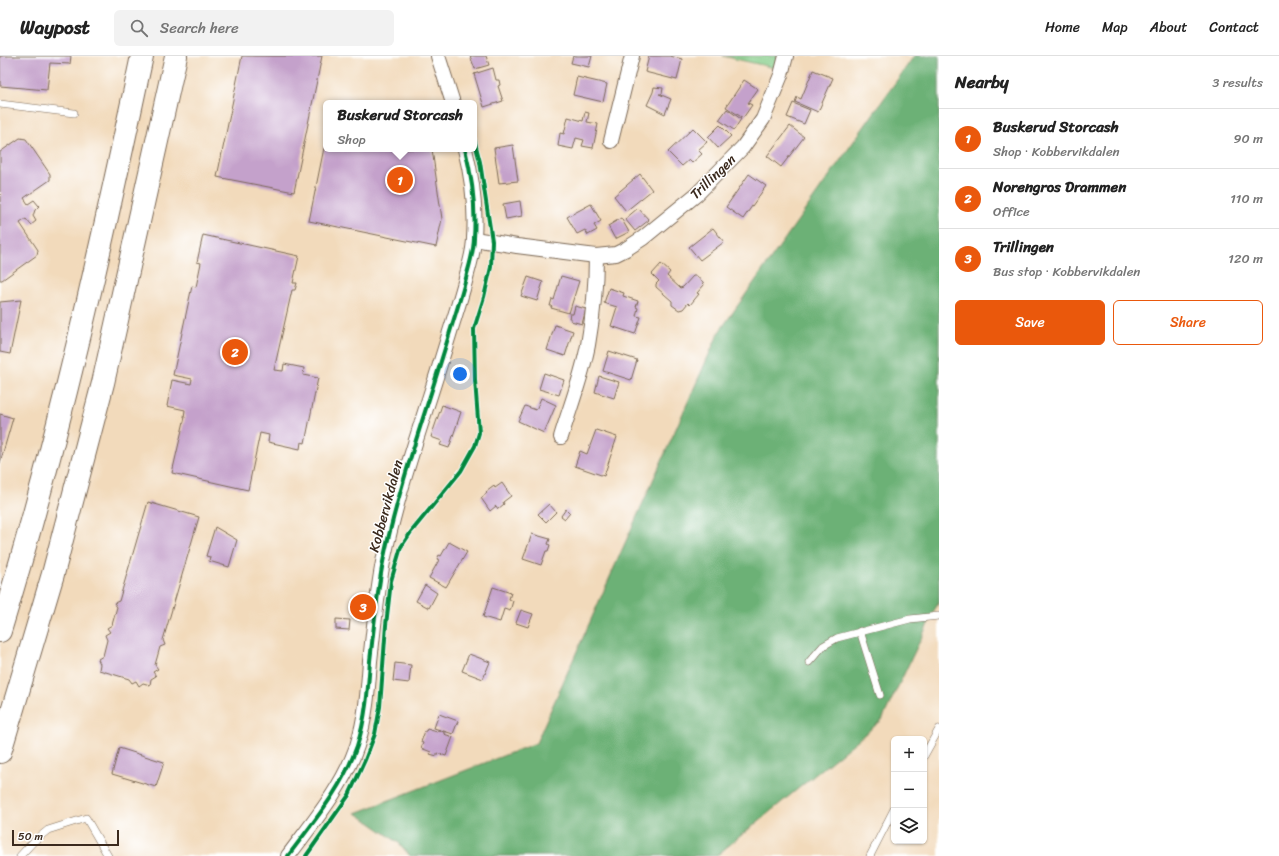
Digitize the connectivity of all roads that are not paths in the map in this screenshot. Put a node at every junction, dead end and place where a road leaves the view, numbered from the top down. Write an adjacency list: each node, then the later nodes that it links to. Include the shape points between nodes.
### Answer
1 (142, 56): 15 (highway, via 69,378)
2 (176, 56): 21 (highway, via 103,383 53,574)
3 (438, 56): 6 (street)
4 (632, 56): 9 (street)
5 (786, 56): 12 (street, Trillingen, via 763,119 743,147 697,194 643,238 616,254)
6 (452, 100)
7 (0, 104): 8 (lane)
8 (74, 113)
9 (611, 141)
10 (466, 152): 11 (street, Kobbervikdalen, via 473,203)
11 (474, 238): 12 (street, Trillingen); 25 (street, Kobbervikdalen, via 460,299 389,531 378,592 366,705 358,741 336,790)
12 (596, 256): 13 (street, via 596,282 588,346)
13 (561, 437)
14 (939, 616): 16 (lane, via 910,619)
15 (0, 631)
16 (860, 632): 17 (lane, via 838,638 823,646); 18 (lane)
17 (809, 662)
18 (880, 696)
19 (939, 729): 20 (lane)
20 (927, 751)
21 (0, 752)
22 (891, 815): 26 (lane)
23 (20, 856): 24 (lane, via 48,830 86,818)
24 (108, 856)
25 (288, 856)
26 (870, 856)

